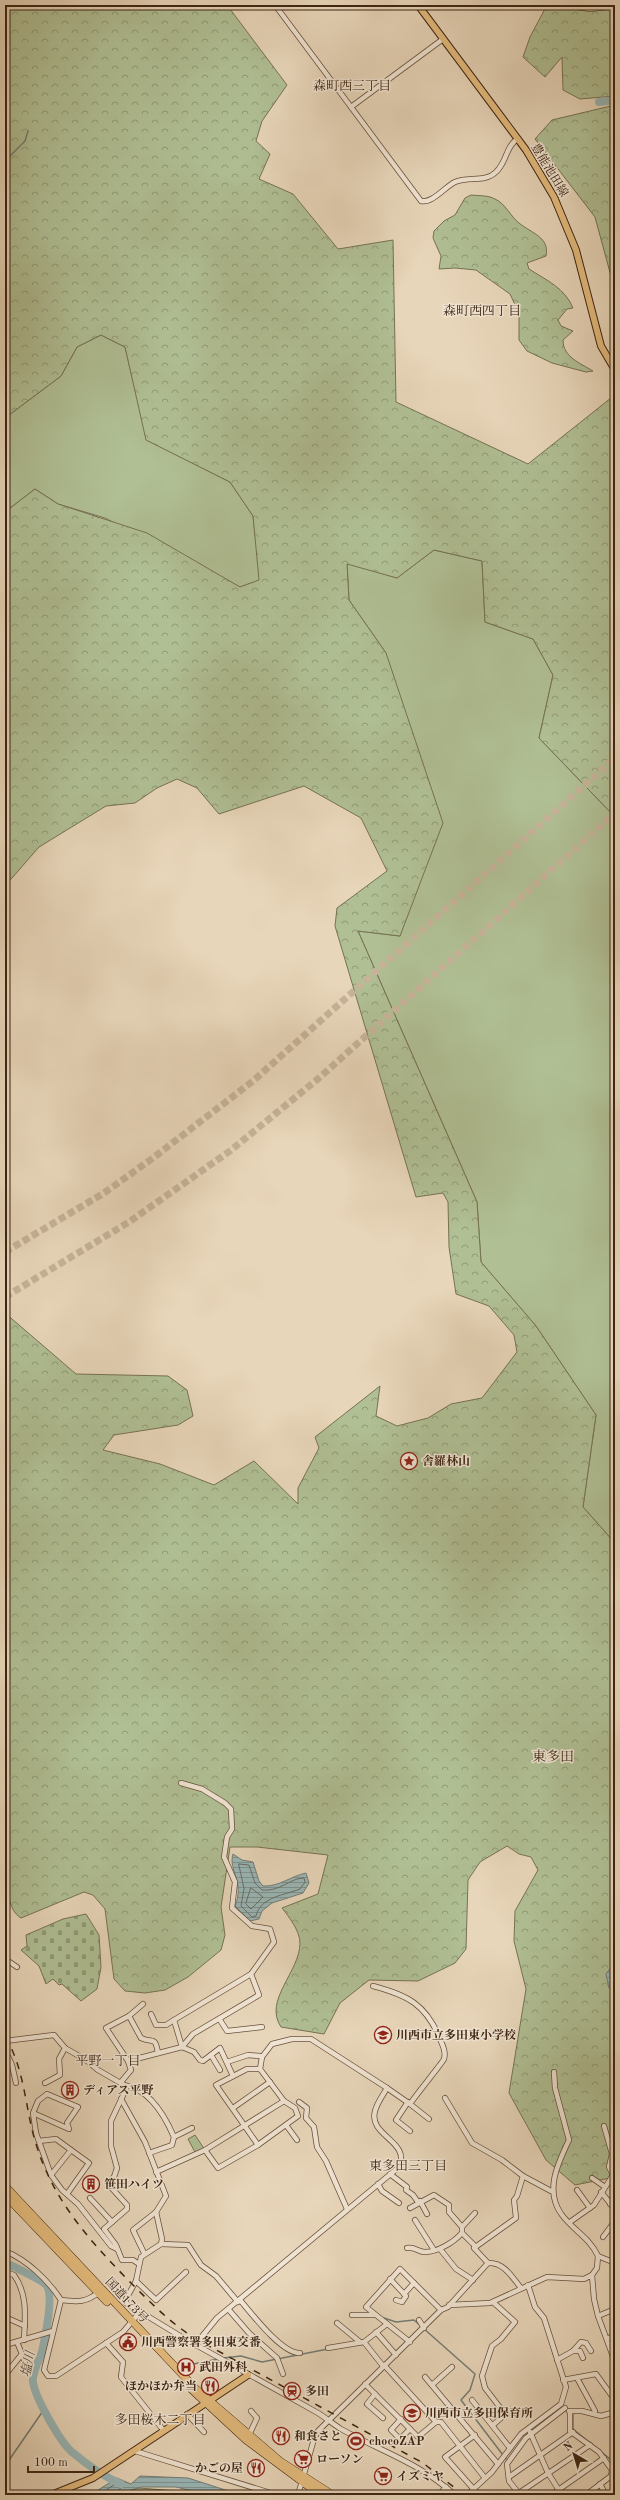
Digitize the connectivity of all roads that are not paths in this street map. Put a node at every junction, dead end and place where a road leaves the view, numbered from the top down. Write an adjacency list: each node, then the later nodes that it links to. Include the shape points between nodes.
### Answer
1 (275, 5): 6 (street)
2 (419, 5): 5 (main road, 豊能池田線)
3 (565, 5): 4 (street, via 590,9)
4 (615, 6)
5 (443, 39): 6 (street); 7 (main road, 豊能池田線)
6 (351, 107): 7 (street, via 419,200 424,202 456,182 492,175 501,166 508,147)
7 (517, 139): 8 (main road, 豊能池田線, via 554,196 569,231 582,270 601,346)
8 (615, 370)
9 (181, 1783): 12 (street, via 202,1789 230,1809 232,1829 226,1837 224,1857 235,1882 232,1908 252,1926 270,1929 274,1942)
10 (5, 1959): 11 (street)
11 (16, 1967)
12 (251, 1974): 17 (street); 18 (street, via 259,1995)
13 (373, 1986): 42 (street, via 390,1990 418,2004 434,2025 445,2053 444,2061)
14 (144, 2004): 16 (street)
15 (151, 2014): 17 (street, via 156,2024 166,2025)
16 (129, 2016): 24 (street, via 141,2038 153,2039); 27 (street, via 106,2028)
17 (174, 2020): 21 (street)
18 (220, 2020): 19 (street, via 227,2031); 21 (street, via 193,2034)
19 (262, 2027)
20 (5, 2041): 22 (street, via 54,2036)
21 (182, 2047): 24 (street); 25 (street, via 194,2052 203,2061)
22 (65, 2048): 35 (street, via 59,2059 60,2074); 36 (street)
23 (5, 2050): 34 (street)
24 (158, 2053): 27 (street)
25 (211, 2055): 28 (street, via 220,2048); 30 (street)
26 (260, 2056): 28 (street, via 248,2056)
27 (128, 2060): 36 (street, via 131,2070)
28 (228, 2062): 32 (street)
29 (260, 2069): 32 (street, via 247,2069); 33 (street); 37 (street, via 262,2057 272,2044 292,2039 311,2039)
30 (220, 2070)
31 (554, 2072): 67 (street, via 555,2088 569,2140 559,2161)
32 (233, 2076): 43 (street, via 216,2085)
33 (270, 2082): 40 (street); 43 (street)
34 (16, 2083)
35 (45, 2083)
36 (122, 2084): 39 (street, via 126,2089); 51 (street, via 138,2090 159,2111)
37 (387, 2088): 42 (street); 59 (street, via 374,2112 379,2129 402,2154 399,2167)
38 (445, 2098): 61 (street, via 472,2143 502,2160)
39 (121, 2099): 57 (street); 83 (street, via 111,2122 111,2146 117,2168 114,2177 106,2183 127,2205 127,2209)
40 (284, 2101): 46 (street, via 295,2108 298,2116); 47 (street)
41 (299, 2102): 77 (street, via 307,2108 306,2118 314,2127 317,2147 326,2161)
42 (409, 2103): 45 (street); 50 (street, via 396,2120)
43 (233, 2108): 47 (street)
44 (33, 2113): 44 (street, via 38,2101 47,2094 78,2107 67,2123 69,2129); 53 (street)
45 (428, 2119)
46 (286, 2125): 52 (street); 54 (street)
47 (245, 2126): 54 (street); 56 (street)
48 (604, 2126): 65 (street, via 612,2154 609,2167 613,2172)
49 (192, 2128): 51 (street)
50 (410, 2131)
51 (174, 2137): 57 (street, via 172,2145)
52 (297, 2140)
53 (39, 2141): 55 (street, via 56,2139); 60 (street)
54 (258, 2145): 56 (street, via 218,2168)
55 (71, 2150): 60 (street); 69 (street, via 89,2163)
56 (205, 2150): 58 (street)
57 (149, 2153): 58 (street)
58 (156, 2172): 78 (street, via 166,2196)
59 (390, 2174): 63 (street); 73 (street, via 407,2187 406,2190)
60 (51, 2176): 69 (street)
61 (522, 2176): 67 (street); 90 (street, via 514,2200 516,2218)
62 (592, 2178): 65 (street)
63 (378, 2184): 74 (street, via 382,2191); 77 (street)
64 (5, 2186): 70 (highway, 国道173号)
65 (605, 2187): 68 (street)
66 (577, 2190): 76 (street)
67 (551, 2191): 84 (street, via 562,2215)
68 (601, 2192): 71 (street, via 612,2206); 76 (street)
69 (67, 2194): 92 (street, via 78,2204 110,2246)
70 (7, 2196): 110 (highway, 国道173号)
71 (615, 2197)
72 (90, 2198): 83 (street)
73 (419, 2202): 75 (street); 80 (street); 85 (street, via 434,2195 449,2205 449,2212)
74 (398, 2203)
75 (410, 2208)
76 (590, 2208): 84 (street)
77 (347, 2209): 114 (street)
78 (156, 2212): 89 (street); 96 (street, via 133,2230)
79 (475, 2213): 85 (street)
80 (427, 2214)
81 (415, 2220): 94 (street)
82 (615, 2221): 86 (street)
83 (112, 2222): 92 (street, via 104,2229)
84 (570, 2222): 97 (street, via 592,2243)
85 (462, 2227): 87 (street)
86 (613, 2228): 88 (street)
87 (462, 2233): 90 (street); 93 (street)
88 (603, 2237)
89 (161, 2244): 96 (street); 114 (street, via 188,2245 201,2266 216,2276)
90 (476, 2247): 98 (street)
91 (407, 2248): 94 (street, via 425,2252)
92 (117, 2249): 100 (street, via 122,2260 133,2260)
93 (440, 2249): 94 (street); 105 (street, via 456,2269)
94 (434, 2250)
95 (5, 2251): 112 (street, via 25,2262 49,2284)
96 (144, 2253): 100 (street)
97 (598, 2256): 99 (street); 103 (street, via 597,2268)
98 (488, 2263): 105 (street); 109 (street, via 496,2263 504,2268)
99 (615, 2263)
100 (140, 2264): 106 (street)
101 (186, 2272): 106 (street, via 156,2300)
102 (6, 2273): 129 (street, via 14,2274 20,2283 26,2303)
103 (592, 2275): 108 (street, via 584,2279 547,2277); 123 (street)
104 (390, 2279): 107 (street, via 400,2269); 111 (street); 122 (street, via 366,2304)
105 (472, 2280): 116 (street)
106 (136, 2281): 119 (street, via 126,2303)
107 (414, 2284): 111 (street); 118 (street)
108 (528, 2285): 109 (street); 149 (street, via 535,2307 544,2318)
109 (521, 2288): 115 (street)
110 (100, 2291): 112 (street, via 92,2299 78,2302); 126 (highway, 国道173号)
111 (404, 2294): 113 (street, via 405,2299 402,2302)
112 (61, 2300): 131 (street)
113 (396, 2300)
114 (239, 2301): 117 (street); 145 (street, via 272,2336 292,2352)
115 (493, 2302): 116 (street); 174 (street, via 515,2322 501,2340 492,2346 482,2376 485,2388)
116 (449, 2305): 118 (street)
117 (229, 2310): 141 (street, via 206,2329); 154 (street, via 277,2358)
118 (441, 2310): 130 (street)
119 (140, 2312): 126 (street); 141 (street)
120 (615, 2313): 123 (street, via 610,2311)
121 (352, 2315): 122 (street)
122 (374, 2315): 128 (street)
123 (598, 2316): 134 (street)
124 (5, 2317): 129 (street)
125 (419, 2320): 130 (street)
126 (130, 2323): 139 (street, via 123,2332); 165 (highway, 国道173号)
127 (337, 2323): 137 (street)
128 (387, 2324): 132 (street); 138 (street)
129 (25, 2326): 135 (street)
130 (424, 2328): 138 (street)
131 (53, 2331): 135 (street); 139 (street, via 44,2370 48,2376 56,2376)
132 (376, 2332): 137 (street); 147 (street)
133 (615, 2335): 134 (street)
134 (608, 2339): 150 (street)
135 (24, 2340): 136 (street)
136 (17, 2342): 140 (street); 146 (street)
137 (362, 2342): 142 (street); 151 (street)
138 (410, 2342): 147 (street)
139 (106, 2343): 182 (street, via 123,2362 122,2377)
140 (5, 2345)
141 (195, 2345): 156 (street)
142 (328, 2348)
143 (573, 2351): 144 (street, via 581,2342 586,2342); 148 (street, via 580,2351); 149 (street)
144 (591, 2351)
145 (300, 2353)
146 (22, 2354): 153 (street); 155 (street)
147 (396, 2355): 151 (street)
148 (583, 2358)
149 (557, 2360): 159 (street)
150 (615, 2363)
151 (384, 2365): 160 (street); 178 (street)
152 (452, 2367): 161 (street)
153 (27, 2369)
154 (283, 2371)
155 (5, 2375)
156 (248, 2375): 165 (main road); 177 (street)
157 (425, 2377): 161 (street)
158 (577, 2378): 159 (street); 163 (street, via 596,2374); 171 (street)
159 (563, 2380): 166 (street, via 565,2395)
160 (365, 2384): 162 (street); 177 (street)
161 (432, 2385): 187 (street)
162 (375, 2394): 175 (street, via 367,2404); 176 (street)
163 (612, 2396)
164 (472, 2400): 179 (street)
165 (206, 2401): 173 (main road); 186 (highway, 国道173号); 198 (highway, 国道173号, via 246,2440)
166 (561, 2404): 167 (street); 181 (street)
167 (565, 2408): 170 (street); 185 (street)
168 (510, 2410): 174 (street)
169 (251, 2411): 186 (street, via 257,2418)
170 (570, 2412): 172 (street, via 582,2411 601,2416); 184 (street, via 569,2428)
171 (595, 2412)
172 (615, 2412)
173 (188, 2414): 182 (main road); 183 (street)
174 (505, 2414): 179 (street)
175 (384, 2418)
176 (401, 2419): 180 (street); 180 (street, via 391,2430 400,2439)
177 (330, 2420): 198 (street, via 314,2439); 200 (street, via 339,2428 406,2460)
178 (436, 2422): 180 (street, via 418,2438); 189 (street, via 441,2422)
179 (493, 2424): 190 (street)
180 (410, 2429)
181 (528, 2429): 185 (street); 190 (street)
182 (164, 2431): 191 (main road)
183 (204, 2432)
184 (573, 2432): 188 (street); 192 (street)
185 (531, 2434): 192 (street); 196 (street, via 507,2464)
186 (249, 2435): 198 (highway, 国道173号)
187 (475, 2435): 189 (street); 194 (street)
188 (590, 2444): 193 (street); 195 (street)
189 (461, 2445): 197 (street); 201 (street, via 445,2457)
190 (510, 2448): 194 (street)
191 (135, 2451): 204 (main road, via 100,2474); 205 (street)
192 (540, 2455): 195 (street); 196 (street)
193 (604, 2458): 199 (street, via 612,2470 611,2476); 202 (street)
194 (498, 2464): 197 (street)
195 (548, 2473): 202 (street); 203 (street)
196 (509, 2477): 203 (street)
197 (485, 2478): 201 (street)
198 (303, 2479): 206 (street); 207 (highway, 国道173号); 208 (highway, 国道173号)
199 (600, 2484): 215 (street); 216 (street)
200 (446, 2488): 209 (street); 210 (street)
201 (473, 2489): 211 (street); 212 (street)
202 (558, 2490): 213 (street); 214 (street)
203 (520, 2494)
204 (51, 2495)
205 (277, 2495)
206 (298, 2495)
207 (320, 2495)
208 (333, 2495)
209 (439, 2495)
210 (455, 2495)
211 (467, 2495)
212 (479, 2495)
213 (551, 2495)
214 (562, 2495)
215 (586, 2495)
216 (606, 2495)

